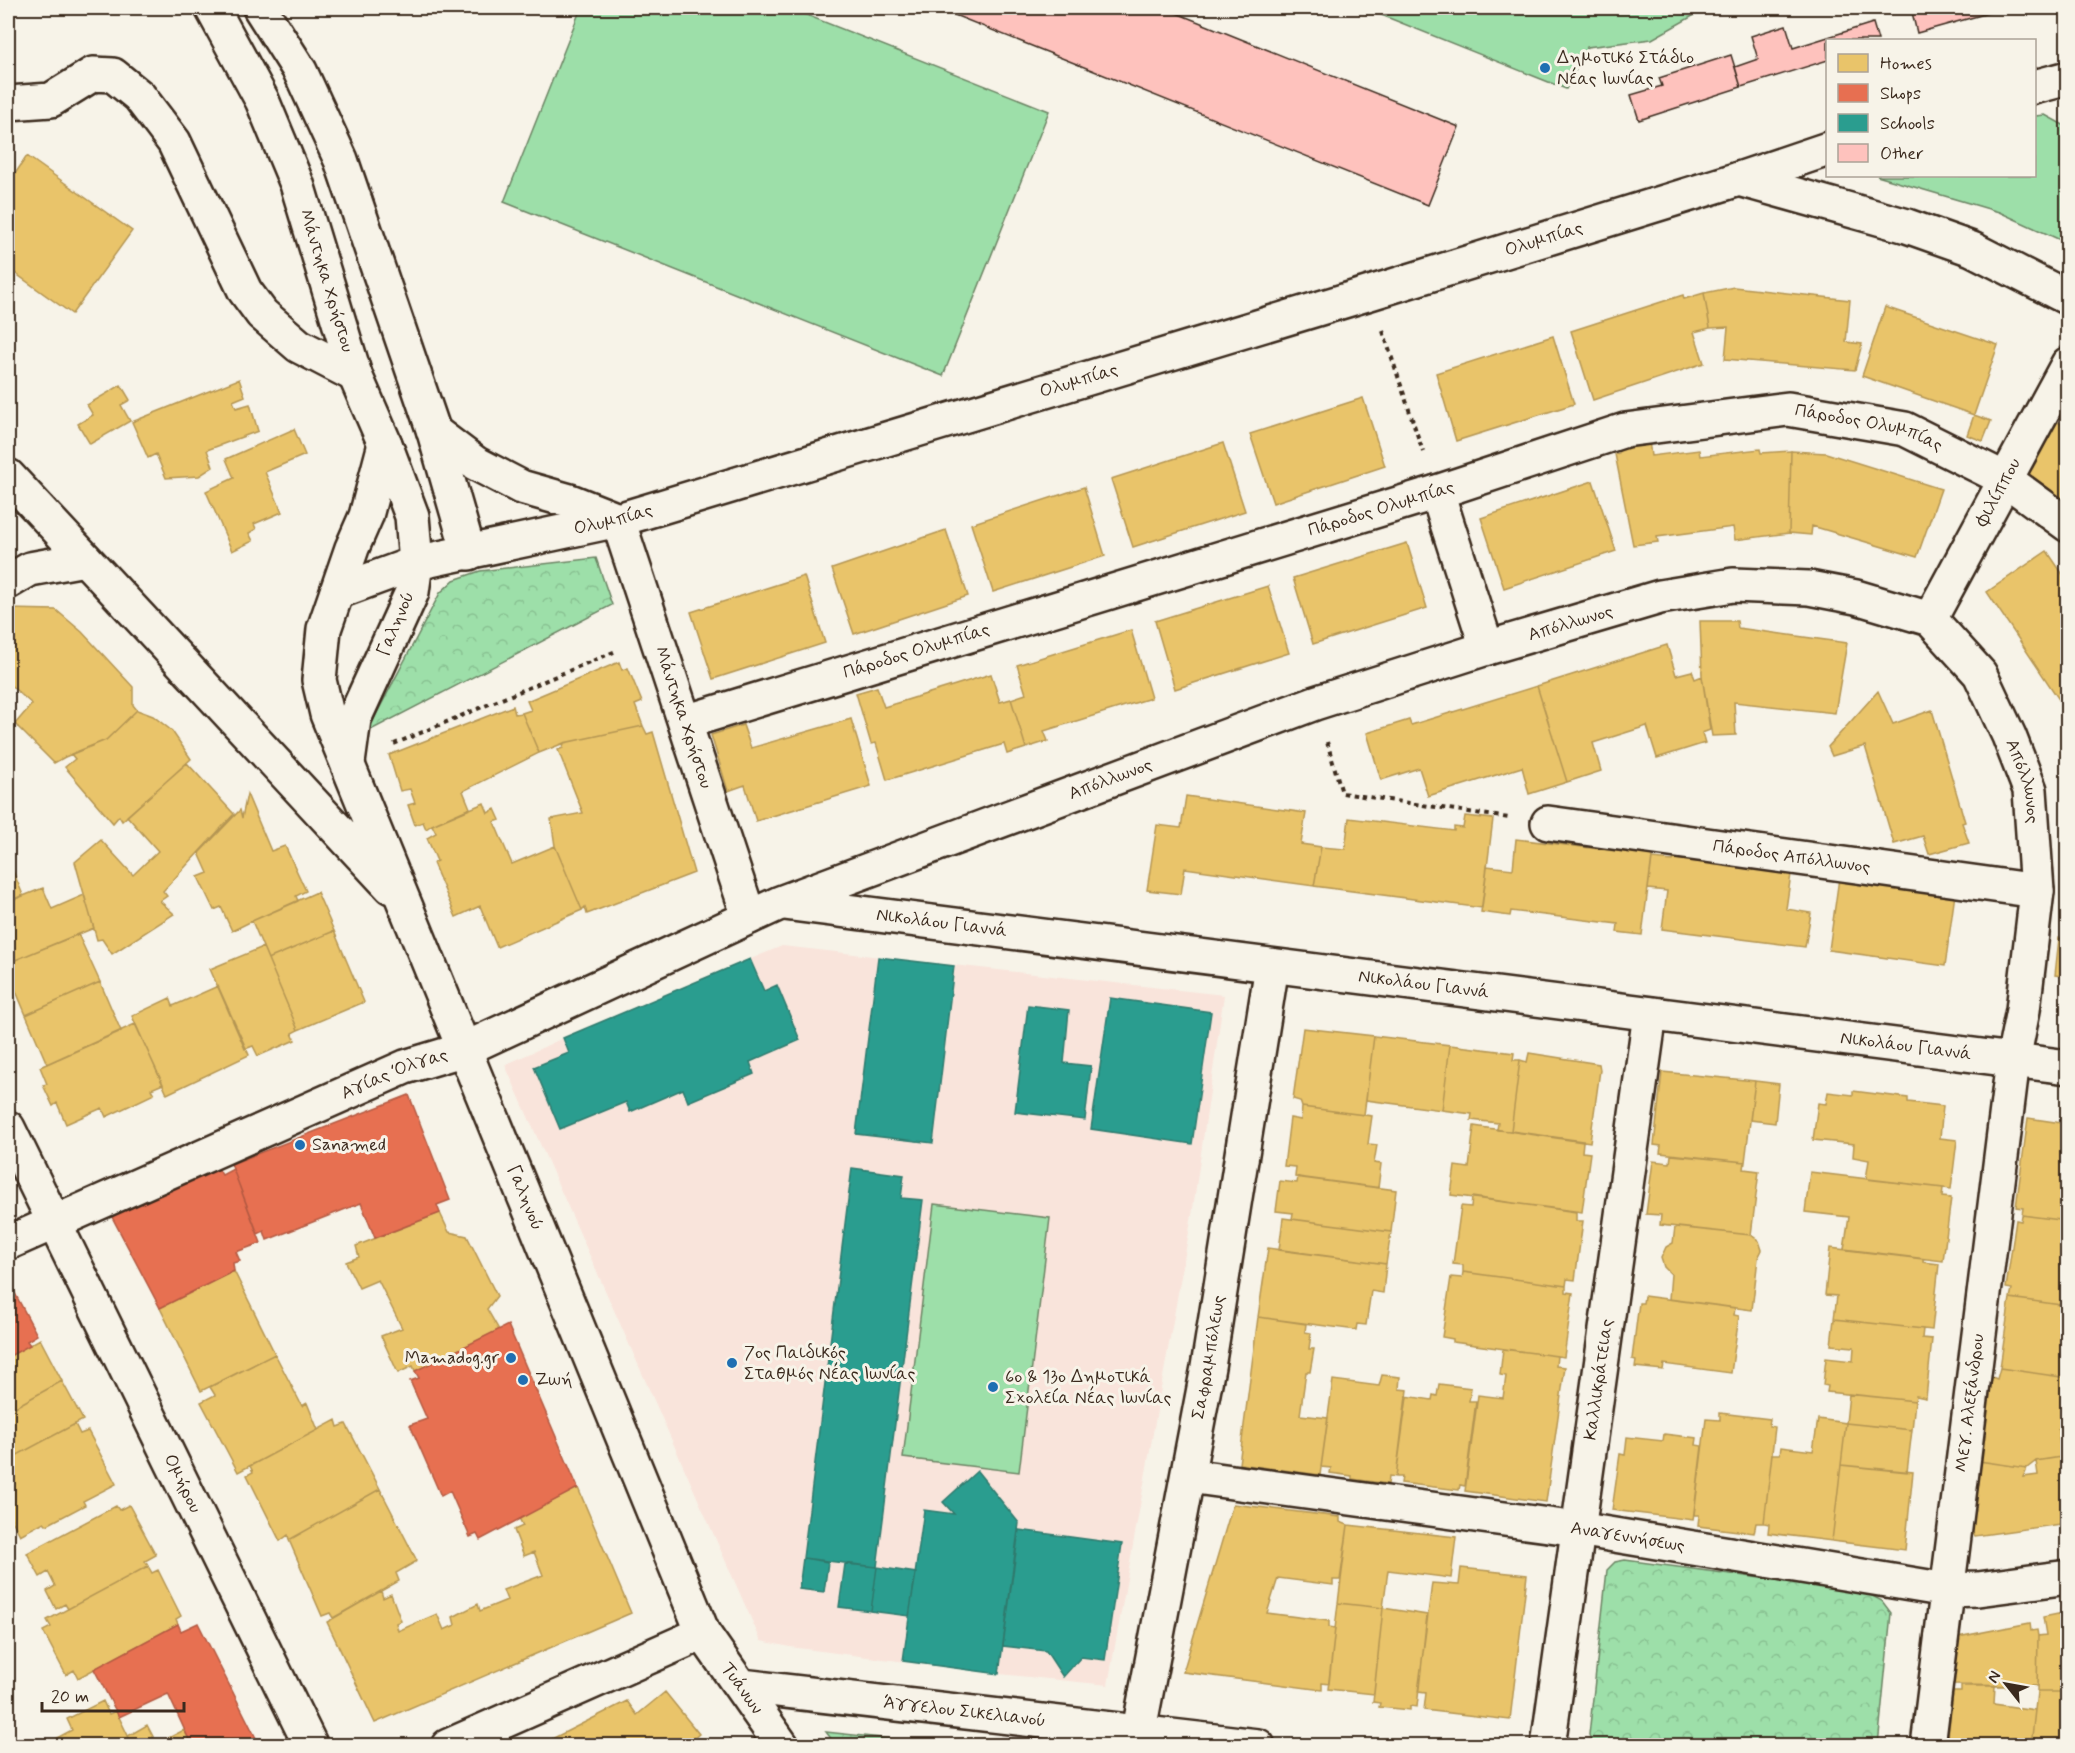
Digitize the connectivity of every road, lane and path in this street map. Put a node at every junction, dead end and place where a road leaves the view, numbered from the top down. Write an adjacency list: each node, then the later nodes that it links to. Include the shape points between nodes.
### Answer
1 (212, 8): 11 (street, Μάντηκα Χρήστου, via 262,100 297,184)
2 (260, 8): 12 (street, via 300,71 340,160)
3 (2067, 78): 4 (street)
4 (2036, 86)
5 (8, 103): 11 (street, via 51,100 93,74 113,75 139,96 174,142 245,291 261,314 299,346)
6 (1826, 149): 7 (street, Ολυμπίας)
7 (1739, 178): 8 (street, Ολυμπίας); 9 (street, via 1907,226 1972,249)
8 (1370, 293): 16 (path); 17 (street, Ολυμπίας)
9 (2067, 298)
10 (2067, 364): 15 (street, Φιλίππου)
11 (356, 375): 13 (street, Μάντηκα Χρήστου)
12 (434, 432): 17 (street, via 476,463 521,487); 19 (street)
13 (386, 444): 21 (street, Μάντηκα Χρήστου, via 412,516); 23 (street, Γαληνού, via 366,516)
14 (9, 476): 20 (street)
15 (2005, 479): 16 (street, Πάροδος Ολυμπίας, via 1905,429 1788,409 1625,430); 18 (street, Πάροδος Ολυμπίας); 24 (street, Φιλίππου)
16 (1437, 492): 26 (street); 28 (street, Πάροδος Ολυμπίας)
17 (618, 520): 19 (street, Ολυμπίας); 25 (street, Μάντηκα Χρήστου)
18 (2067, 525)
19 (469, 553): 21 (street, Ολυμπίας)
20 (85, 559): 22 (street, via 30,569); 32 (street)
21 (416, 562): 23 (street, Γαληνού); 29 (street, Γαληνού, via 412,592 354,719)
22 (8, 582)
23 (337, 592): 29 (street, Γαληνού, via 324,629 319,680 327,714)
24 (1930, 619): 26 (street, Απόλλωνος, via 1809,588 1733,585 1660,597); 31 (street, Απόλλωνος, via 1980,674 2009,736 2030,790)
25 (656, 634): 28 (street, Μάντηκα Χρήστου); 29 (path)
26 (1487, 648): 27 (street, Απόλλωνος)
27 (1316, 703): 30 (path, via 1342,794); 33 (street, Απόλλωνος)
28 (685, 722): 34 (street, Μάντηκα Χρήστου)
29 (348, 764): 32 (street, Γαληνού)
30 (1548, 823): 31 (street, Πάροδος Απόλλωνος)
31 (2037, 891): 38 (street, Απόλλωνος)
32 (404, 901): 37 (street, Γαληνού)
33 (780, 903): 34 (street, Αγίας Όλγας); 35 (street, Νικολάου Γιαννά)
34 (749, 917): 37 (street, Αγίας Όλγας)
35 (1272, 966): 36 (street, Νικολάου Γιαννά); 43 (street, Σαφραμπόλεως)
36 (1650, 1014): 38 (street, Νικολάου Γιαννά); 44 (street, Καλλικράτειας)
37 (465, 1049): 41 (street, Αγίας Όλγας, via 405,1067); 47 (street, Γαληνού)
38 (2013, 1060): 39 (street, Νικολάου Γιαννά); 46 (street, Μεγ. Αλεξάνδρου)
39 (2067, 1067)
40 (8, 1128): 41 (street, Ομήρου)
41 (52, 1223): 42 (street, Αγίας Όλγας); 50 (street, Ομήρου)
42 (8, 1243)
43 (1188, 1476): 44 (street, Αναγεννήσεως); 49 (street, Σαφραμπόλεως)
44 (1578, 1528): 46 (street, Αναγεννήσεως); 54 (street, Καλλικράτειας)
45 (2067, 1577): 46 (street, Αναγεννήσεως)
46 (1947, 1590): 55 (street, Μεγ. Αλεξάνδρου)
47 (703, 1633): 48 (street, Τυάνων); 51 (street)
48 (742, 1686): 49 (street, Άγγελου Σικελιανού); 52 (street, Τυάνων)
49 (1131, 1740): 53 (street, Άγγελου Σικελιανού)
50 (311, 1746)
51 (448, 1746)
52 (782, 1746)
53 (1258, 1746)
54 (1548, 1746)
55 (1928, 1746)

